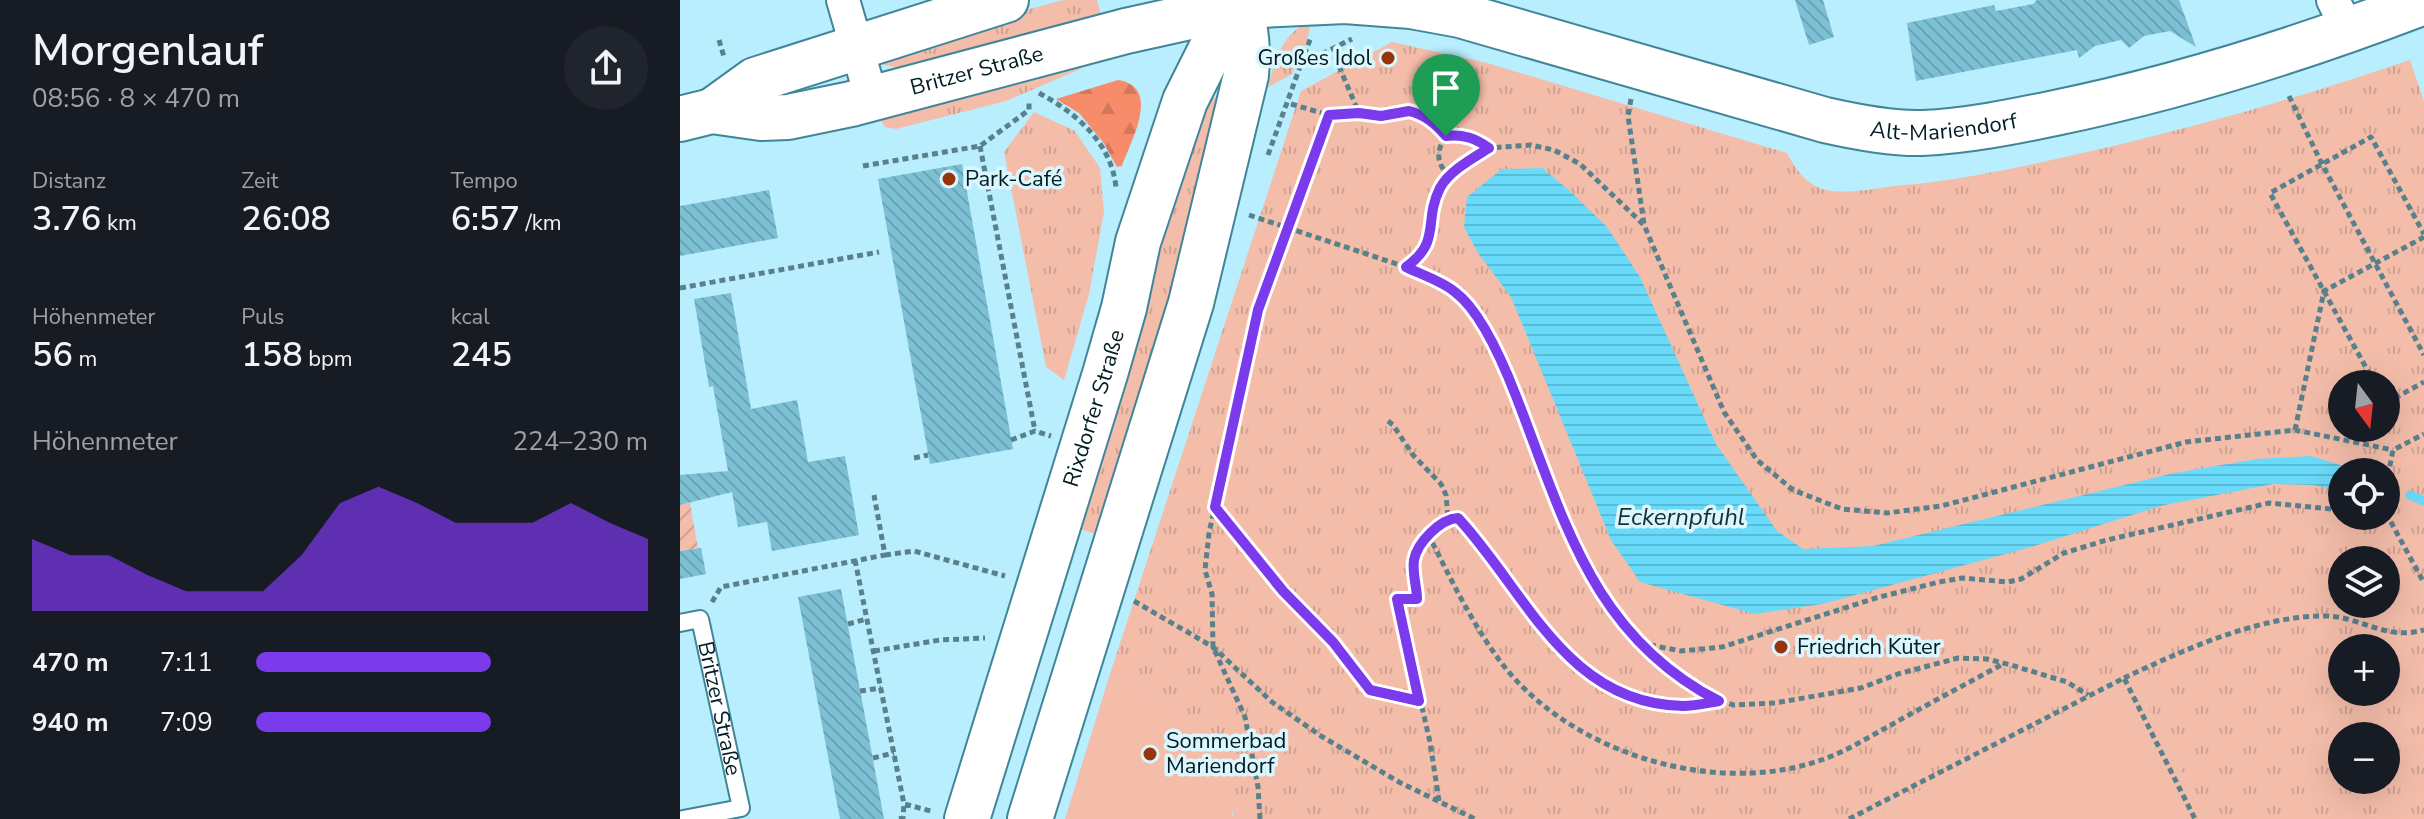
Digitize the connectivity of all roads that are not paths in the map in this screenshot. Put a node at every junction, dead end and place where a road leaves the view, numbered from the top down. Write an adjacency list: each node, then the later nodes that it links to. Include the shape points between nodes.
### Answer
1 (843, 0): 7 (street)
2 (1006, 0): 7 (main road, Britzer Straße)
3 (1237, 2): 5 (main road, Britzer Straße); 8 (main road, Britzer Straße); 10 (main road, Rixdorfer Straße, via 1185,101 1138,242 1124,308); 11 (main road, via 1246,29 1246,75)
4 (2424, 2): 6 (main road, Alt-Mariendorf)
5 (1461, 7): 6 (main road, Alt-Mariendorf, via 1638,67 1825,120 1921,133 2021,120 2138,94 2280,54)
6 (2341, 15)
7 (857, 48): 8 (street); 9 (main road, Britzer Straße, via 755,80)
8 (872, 100): 9 (main road, Britzer Straße, via 788,117)
9 (696, 115)
10 (1048, 562): 11 (main road); 13 (main road, Rixdorfer Straße)
11 (1118, 592): 15 (main road)
12 (680, 623): 14 (lane, Britzer Straße, via 700,619 741,808)
13 (949, 815)
14 (683, 819)
15 (1030, 819)

